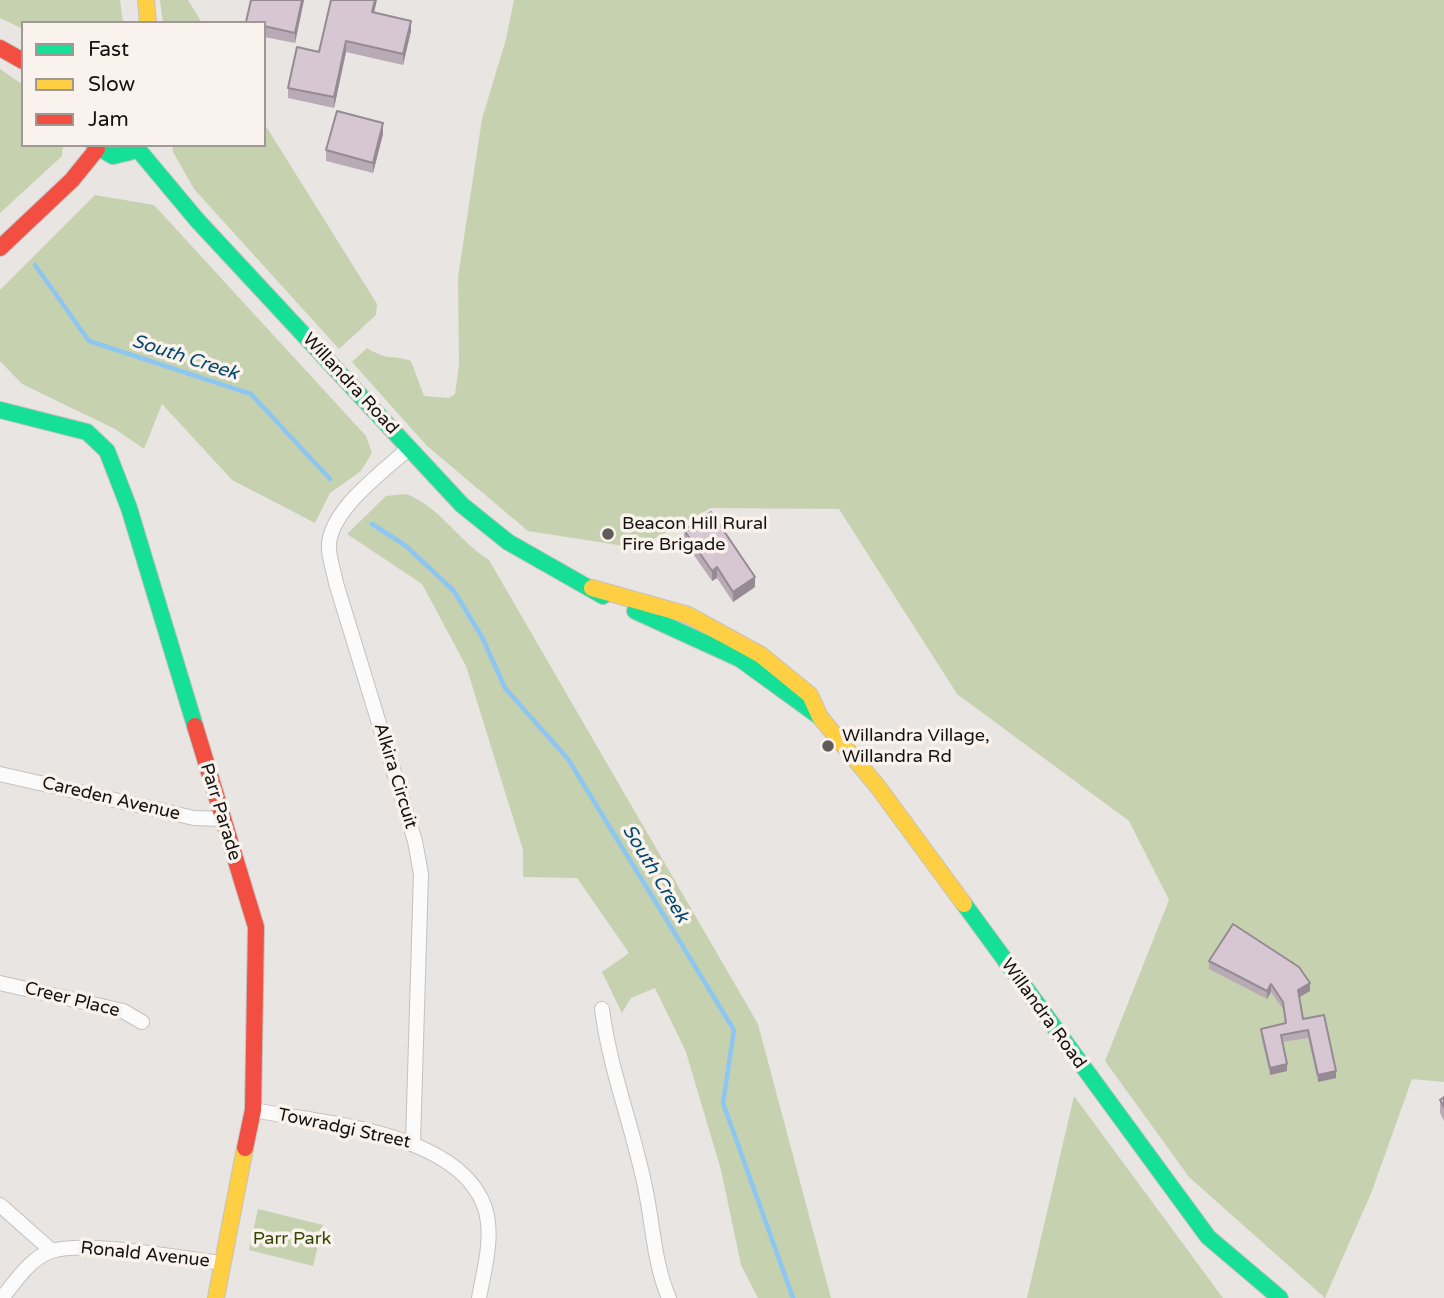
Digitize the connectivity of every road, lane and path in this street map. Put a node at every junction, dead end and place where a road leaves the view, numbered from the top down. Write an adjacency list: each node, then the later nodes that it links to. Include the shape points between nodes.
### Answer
1 (146, 0): 2 (main road)
2 (148, 21)
3 (0, 48): 4 (main road)
4 (21, 60)
5 (96, 147): 6 (main road, via 113,156); 8 (main road, via 72,180)
6 (134, 147)
7 (137, 147): 10 (main road, Willandra Road, via 197,220)
8 (0, 248)
9 (0, 410): 12 (main road, Parr Parade, via 87,432 107,451 129,509)
10 (409, 448): 17 (street, Alkira Circuit, via 345,508 332,530 329,549 421,874); 25 (main road, Willandra Road, via 508,542 592,588 675,610 726,633 810,695 820,717 878,787 1208,1237)
11 (0, 774): 12 (street, Careden Avenue, via 194,818)
12 (222, 819): 16 (main road, Parr Parade, via 257,927)
13 (0, 983): 15 (street, Creer Place, via 124,1011)
14 (602, 1009): 24 (street, via 608,1056 645,1185)
15 (142, 1021)
16 (253, 1110): 17 (street, Towradgi Street); 20 (main road, Parr Parade)
17 (413, 1142): 23 (street, Towradgi Street, via 443,1157 485,1207 489,1246)
18 (0, 1205): 19 (street)
19 (52, 1251): 20 (street, Ronald Avenue, via 80,1247); 21 (street, Ronald Avenue, via 31,1262)
20 (223, 1263): 22 (main road, Parr Parade)
21 (2, 1298)
22 (216, 1298)
23 (479, 1298)
24 (669, 1298)
25 (1280, 1298)

